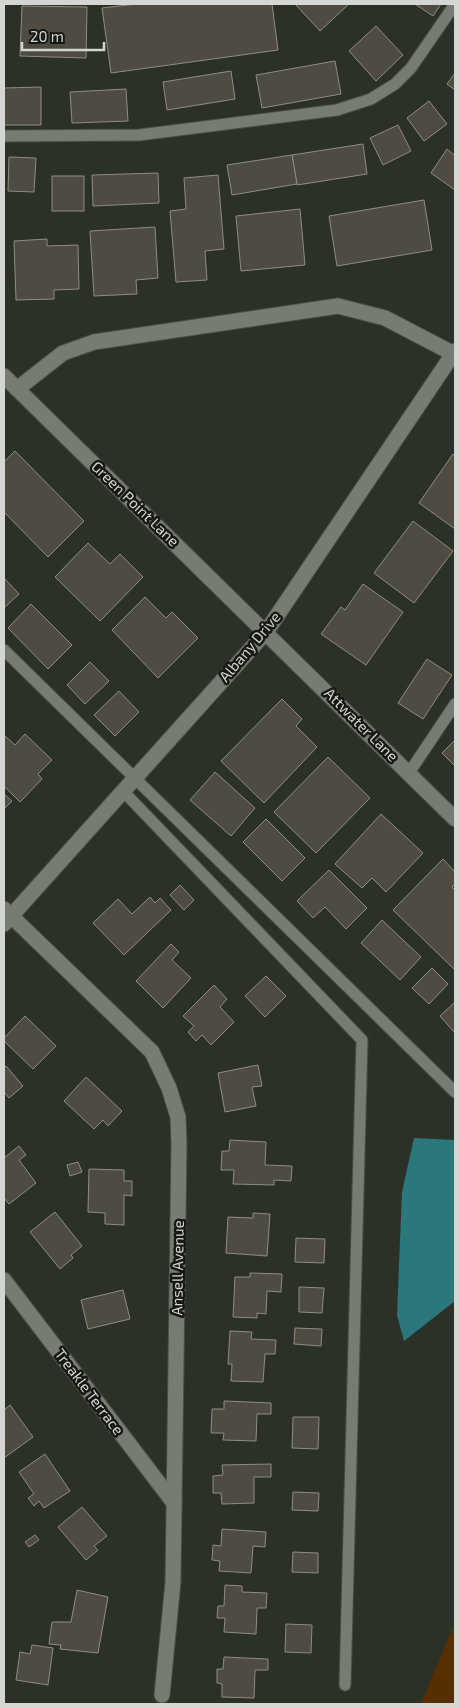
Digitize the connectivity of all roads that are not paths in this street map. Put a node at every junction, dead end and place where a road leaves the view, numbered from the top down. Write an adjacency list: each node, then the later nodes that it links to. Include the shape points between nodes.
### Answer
1 (455, 4): 2 (lane, via 411,68 395,84 371,99 337,110 139,135)
2 (4, 136)
3 (454, 352): 5 (street, via 385,318 338,306 94,342 63,353); 6 (street, Albany Drive)
4 (4, 376): 5 (street, Green Point Lane)
5 (17, 389): 6 (street, Green Point Lane)
6 (266, 632): 9 (street, Attwater Lane); 10 (street, Albany Drive)
7 (4, 650): 10 (lane)
8 (455, 704): 9 (lane)
9 (409, 773): 12 (street, Attwater Lane)
10 (134, 779): 11 (street, Albany Drive); 14 (lane)
11 (123, 791): 13 (street, Albany Drive); 17 (lane, via 362,1040)
12 (455, 819)
13 (6, 917): 16 (street, Ansell Avenue, via 152,1052 176,1110 179,1144)
14 (455, 1092)
15 (4, 1280): 16 (street, Treakle Terrace)
16 (174, 1503): 18 (street, Ansell Avenue, via 173,1582)
17 (345, 1685)
18 (162, 1695)

